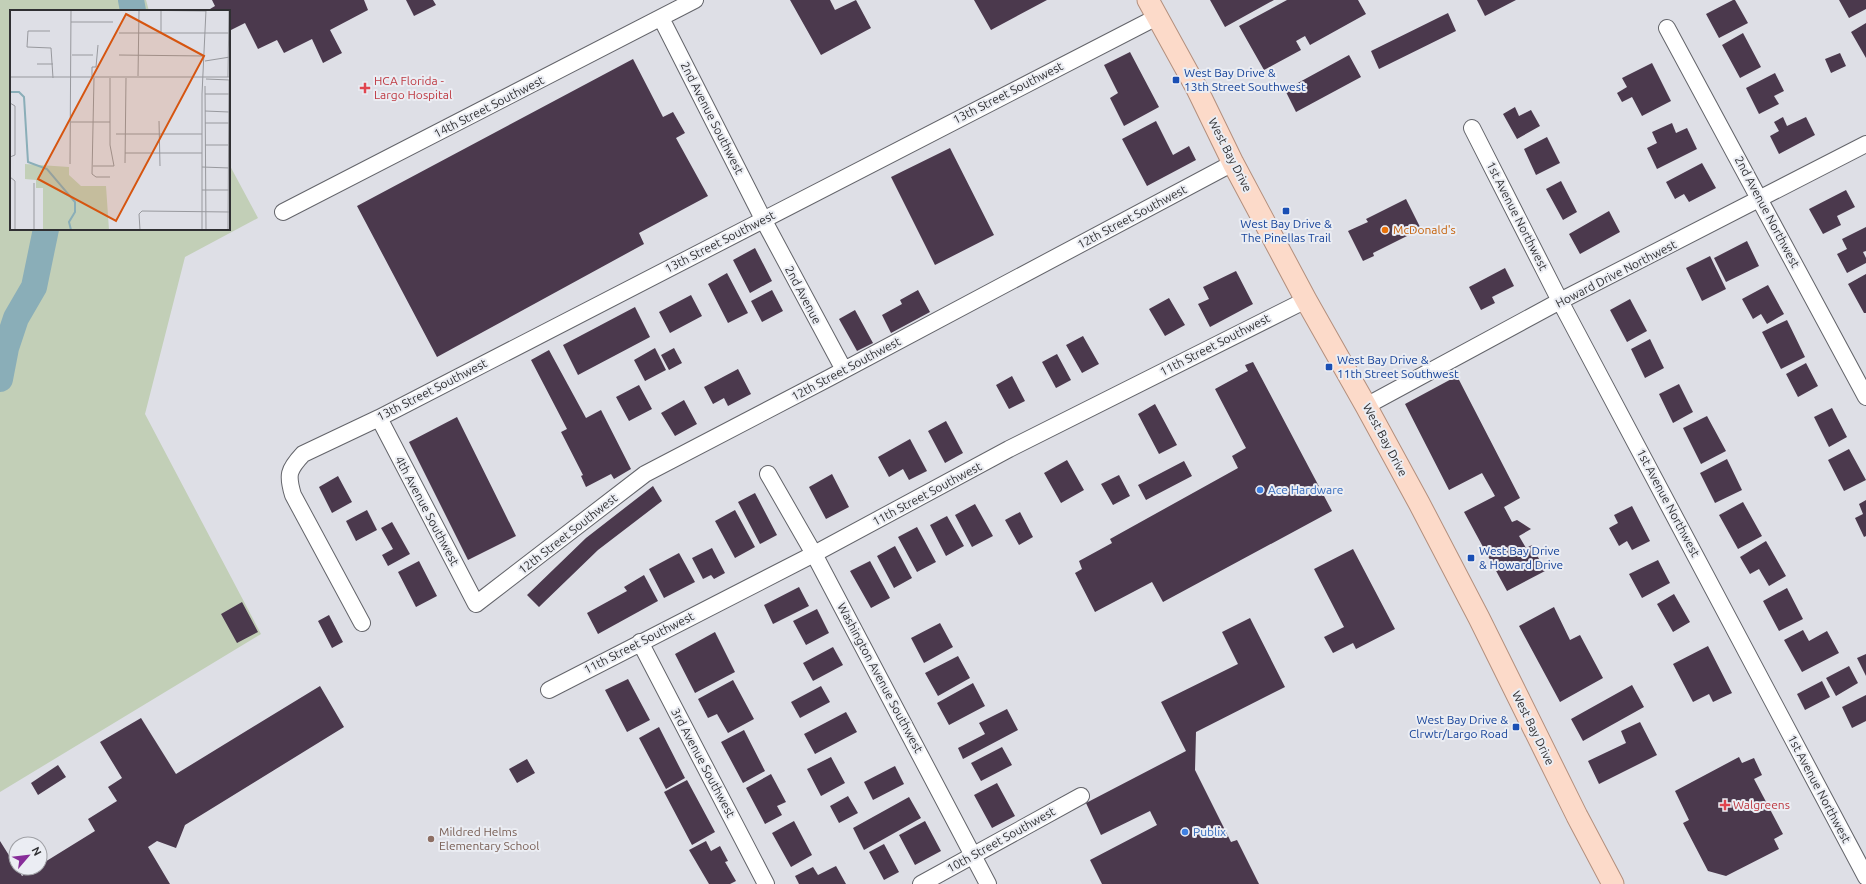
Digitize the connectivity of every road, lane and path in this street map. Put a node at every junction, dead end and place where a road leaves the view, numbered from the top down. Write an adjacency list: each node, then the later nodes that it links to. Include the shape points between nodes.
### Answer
1 (695, 0): 3 (street, 14th Street Southwest)
2 (1152, 9): 7 (main road, West Bay Drive, via 1198,89); 10 (street, 13th Street Southwest)
3 (660, 18): 9 (street, 14th Street Southwest); 10 (street, 2nd Avenue Southwest)
4 (1667, 28): 8 (street, 2nd Avenue Northwest)
5 (1472, 128): 12 (street, 1st Avenue Northwest)
6 (1866, 144): 8 (street, Howard Drive Northwest)
7 (1234, 163): 11 (main road, West Bay Drive); 13 (street, 12th Street Southwest)
8 (1761, 199): 12 (street, Howard Drive Northwest); 14 (street, 2nd Avenue Northwest)
9 (283, 212)
10 (763, 219): 13 (street, 2nd Avenue); 16 (street, 13th Street Southwest)
11 (1306, 300): 15 (main road, West Bay Drive); 18 (street, 11th Street Southwest, via 1016,446)
12 (1560, 302): 15 (street, Howard Drive Northwest); 25 (street, 1st Avenue Northwest)
13 (844, 370): 19 (street, 12th Street Southwest, via 645,474)
14 (1866, 397)
15 (1366, 406): 29 (main road, West Bay Drive, via 1479,618)
16 (379, 418): 19 (street, 4th Avenue Southwest); 20 (street, 13th Street Southwest, via 303,454 289,472 293,496)
17 (768, 474): 18 (street, Washington Avenue Southwest)
18 (814, 554): 21 (street, 11th Street Southwest); 24 (street, Washington Avenue Southwest)
19 (476, 604)
20 (362, 623)
21 (640, 642): 22 (street, 11th Street Southwest); 26 (street, 3rd Avenue Southwest)
22 (549, 690)
23 (1081, 796): 24 (street, 10th Street Southwest)
24 (973, 854): 27 (street, 10th Street Southwest); 28 (street, Washington Avenue Southwest)
25 (1866, 877)
26 (766, 884)
27 (921, 884)
28 (988, 884)
29 (1613, 884)

